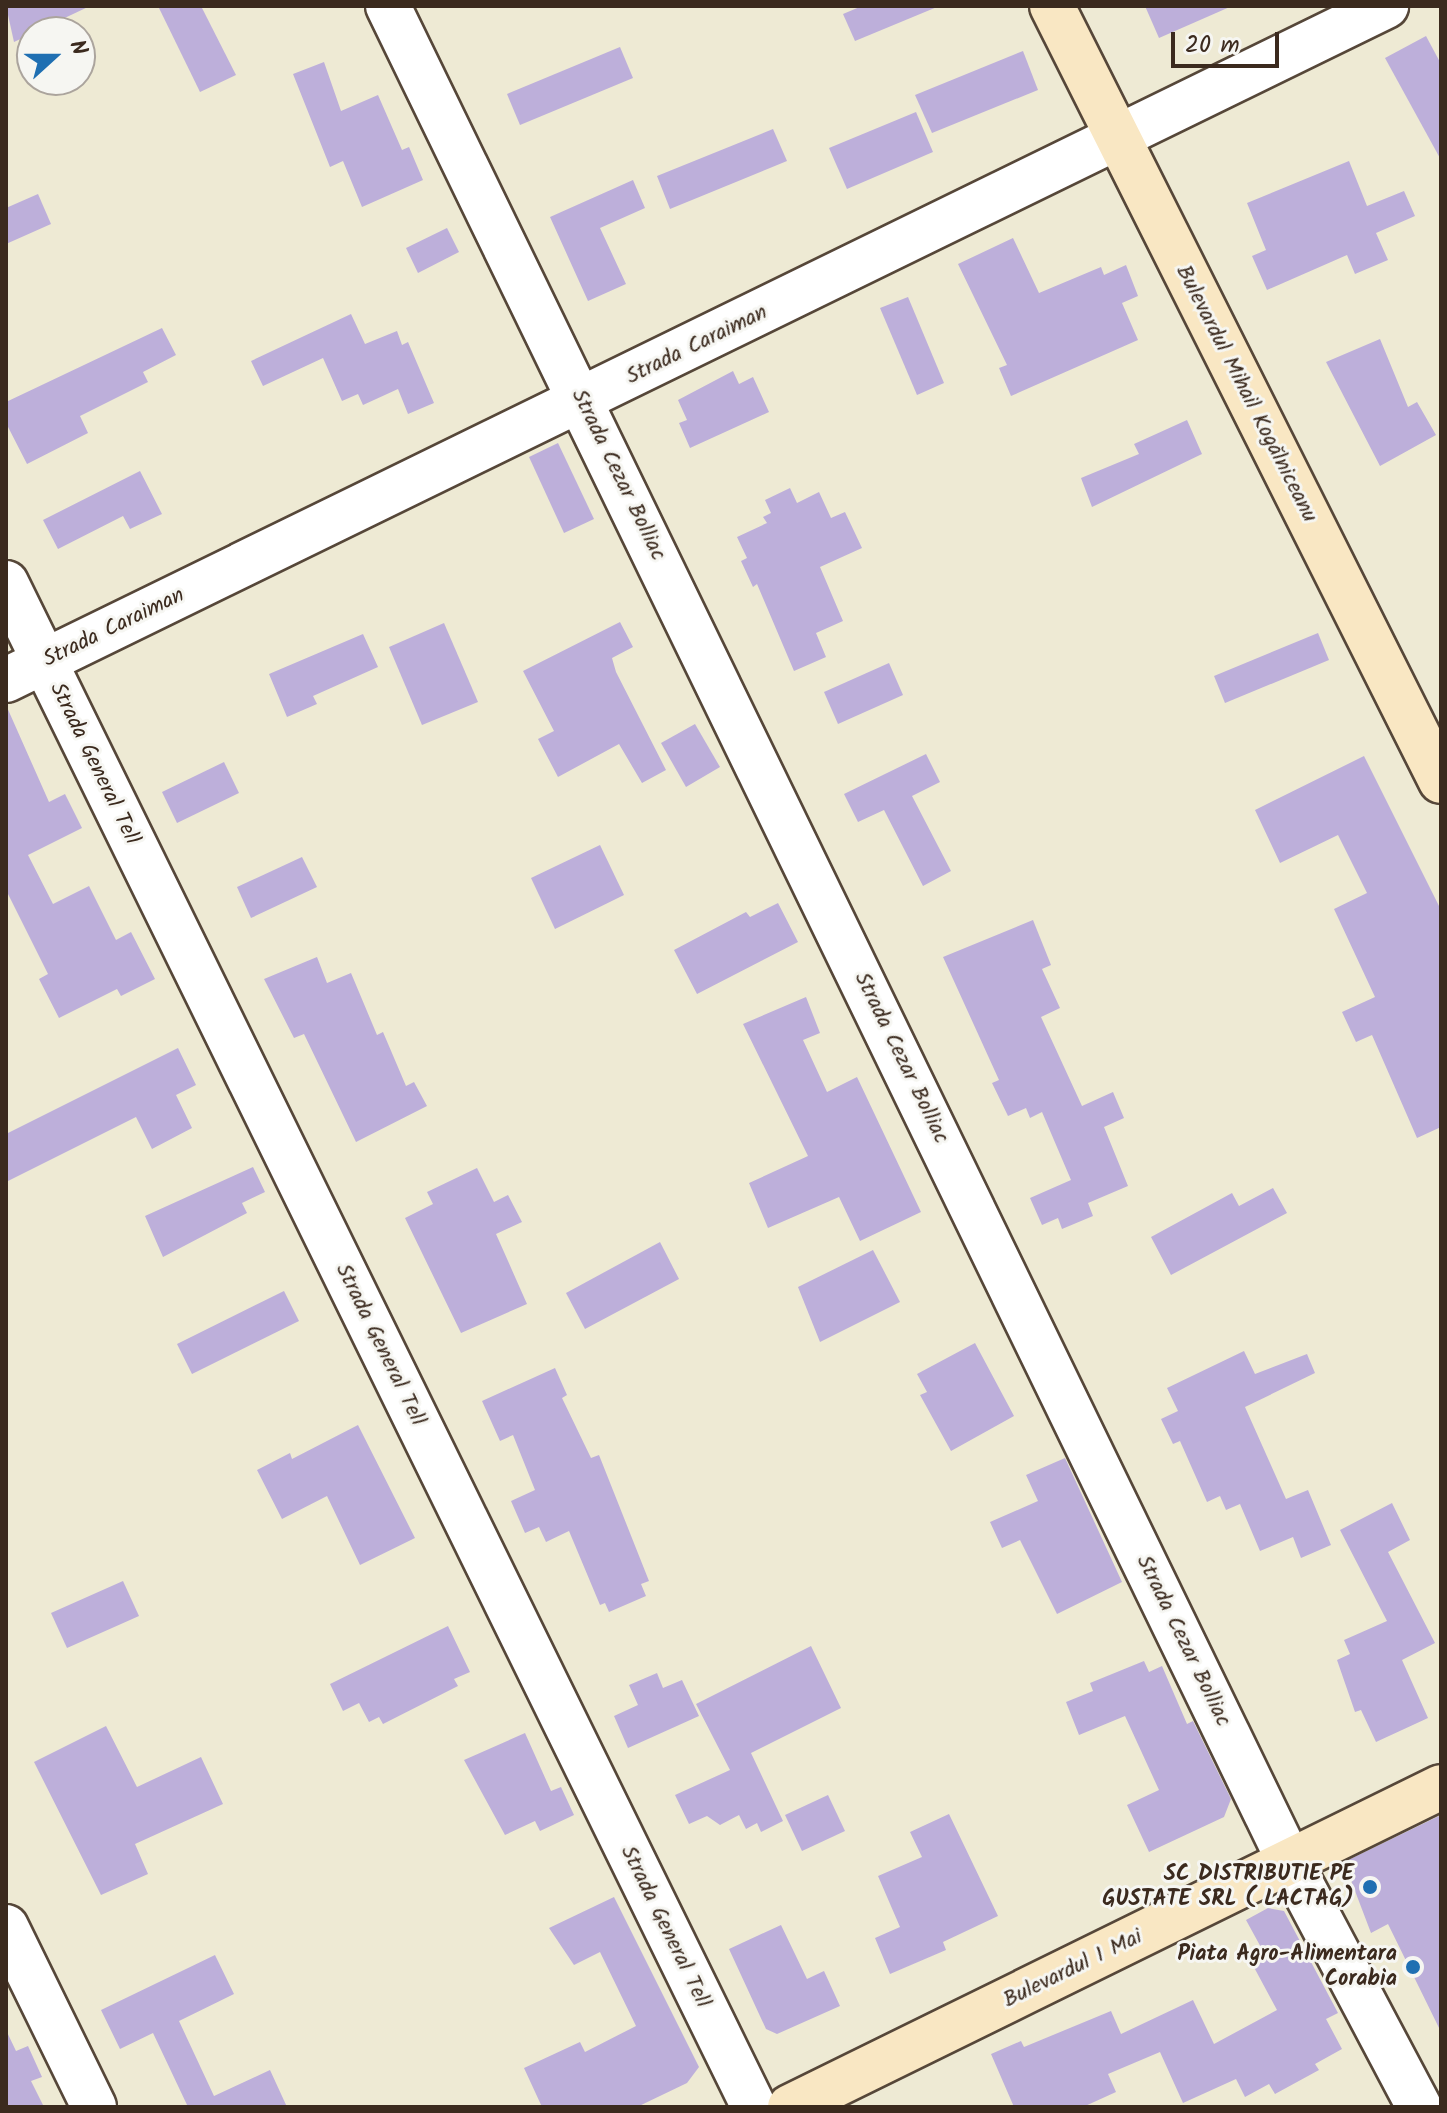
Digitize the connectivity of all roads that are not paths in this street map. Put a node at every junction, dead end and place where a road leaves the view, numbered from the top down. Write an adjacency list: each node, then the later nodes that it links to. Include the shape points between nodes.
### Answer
1 (388, 6): 5 (street, Strada Cezar Bolliac)
2 (1052, 6): 4 (street, Bulevardul Mihail Kogălniceanu)
3 (1386, 6): 4 (street, Strada Caraiman)
4 (1117, 138): 5 (street, Strada Caraiman); 8 (street, Bulevardul Mihail Kogălniceanu)
5 (583, 401): 7 (street, Strada Caraiman); 10 (street, Strada Cezar Bolliac)
6 (6, 583): 7 (street, Strada General Tell)
7 (25, 671): 13 (street, Strada General Tell)
8 (1441, 781)
9 (1441, 1787): 10 (street, Bulevardul 1 Mai)
10 (1290, 1863): 14 (street, Bulevardul 1 Mai); 15 (street, Strada Cezar Bolliac)
11 (6, 1927): 12 (street)
12 (94, 2107)
13 (754, 2107)
14 (790, 2107)
15 (1419, 2107)

